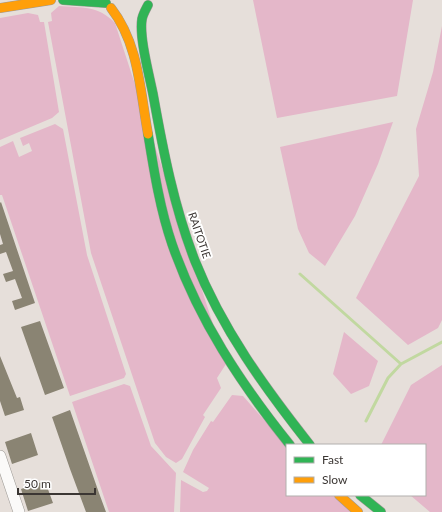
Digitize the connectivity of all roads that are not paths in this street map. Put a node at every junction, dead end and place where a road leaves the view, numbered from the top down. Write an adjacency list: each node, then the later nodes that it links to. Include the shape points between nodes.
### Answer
1 (51, 0): 3 (main road)
2 (63, 0): 5 (main road)
3 (27, 1): 6 (main road)
4 (150, 3): 5 (main road, via 143,9 127,14); 8 (main road, RAITOTIE, via 142,18 143,35 170,176 185,233 208,289 239,346 280,409)
5 (107, 4): 7 (main road, via 120,19 133,54 161,200 172,243 192,293 217,343 270,421)
6 (0, 8)
7 (289, 444)
8 (309, 444)
9 (0, 456): 12 (street)
10 (340, 496): 13 (main road)
11 (361, 496): 14 (main road)
12 (19, 512)
13 (358, 512)
14 (381, 512)

